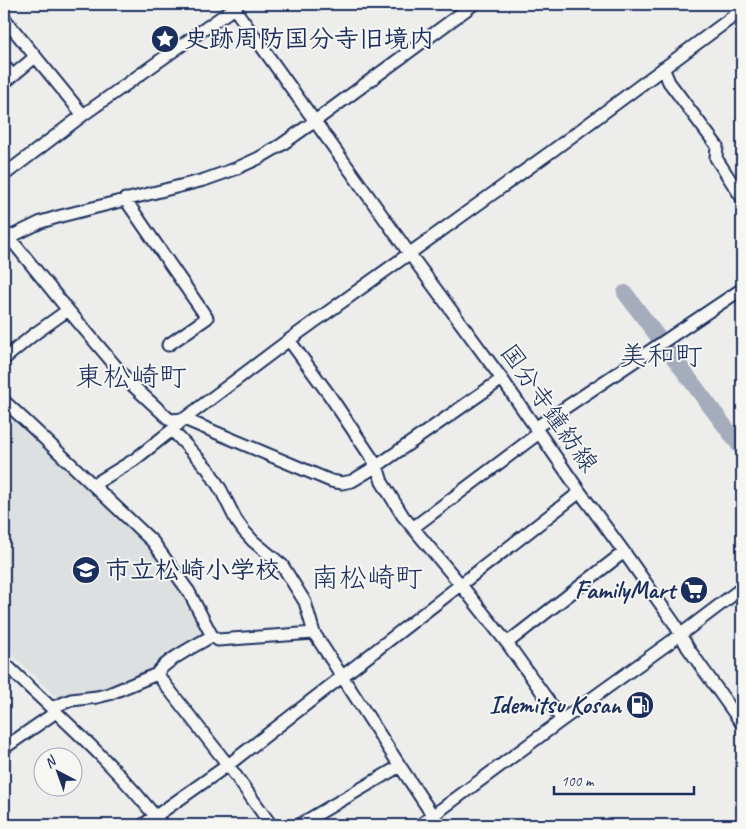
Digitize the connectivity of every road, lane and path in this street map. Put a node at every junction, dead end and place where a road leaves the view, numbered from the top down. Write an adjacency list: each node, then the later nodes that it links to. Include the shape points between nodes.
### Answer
1 (474, 4): 10 (street)
2 (235, 5): 9 (street); 10 (street, 国分寺鐘紡線)
3 (740, 16): 7 (street)
4 (4, 18): 5 (street)
5 (35, 57): 8 (street); 9 (street)
6 (4, 65): 8 (street)
7 (662, 68): 12 (street, via 718,146 716,158); 15 (street)
8 (8, 79)
9 (83, 115): 11 (street)
10 (315, 121): 13 (street, via 281,145 235,169); 15 (street, 国分寺鐘紡線)
11 (4, 175)
12 (742, 198)
13 (125, 199): 14 (street, via 41,222); 19 (street, via 207,318)
14 (5, 236): 17 (street)
15 (409, 253): 18 (street); 21 (street, 国分寺鐘紡線)
16 (742, 289): 25 (street)
17 (68, 310): 20 (street); 23 (street, via 130,383 170,420)
18 (289, 340): 23 (street); 26 (street)
19 (168, 345)
20 (4, 359)
21 (502, 379): 25 (street, 国分寺鐘紡線); 26 (street)
22 (4, 401): 27 (street)
23 (184, 419): 24 (street); 26 (street, via 336,482 352,481)
24 (172, 430): 27 (street, via 134,460); 33 (street, via 208,469 244,531 282,565 305,602)
25 (537, 431): 28 (street, 国分寺鐘紡線); 29 (street)
26 (377, 466): 29 (street, via 382,482)
27 (93, 484): 35 (street, via 152,542 189,592)
28 (580, 492): 30 (street, 国分寺鐘紡線); 31 (street)
29 (414, 528): 31 (street)
30 (624, 552): 34 (street, 国分寺鐘紡線); 36 (street)
31 (461, 585): 36 (street); 39 (street)
32 (742, 588): 34 (street)
33 (314, 633): 35 (street, via 218,640); 39 (street)
34 (680, 635): 41 (street); 42 (street, 国分寺鐘紡線)
35 (212, 636): 38 (street, via 159,669)
36 (507, 644): 41 (street)
37 (4, 662): 40 (street)
38 (157, 674): 40 (street, via 109,694 71,700); 44 (street)
39 (343, 677): 44 (street); 45 (street)
40 (53, 710): 43 (street, via 49,717); 46 (street, via 137,794)
41 (562, 720): 47 (street)
42 (742, 724)
43 (4, 748)
44 (228, 765): 46 (street); 49 (street)
45 (400, 766): 47 (street); 50 (street)
46 (158, 821): 48 (street)
47 (436, 821): 51 (street)
48 (143, 825)
49 (271, 825)
50 (299, 825)
51 (420, 825)

